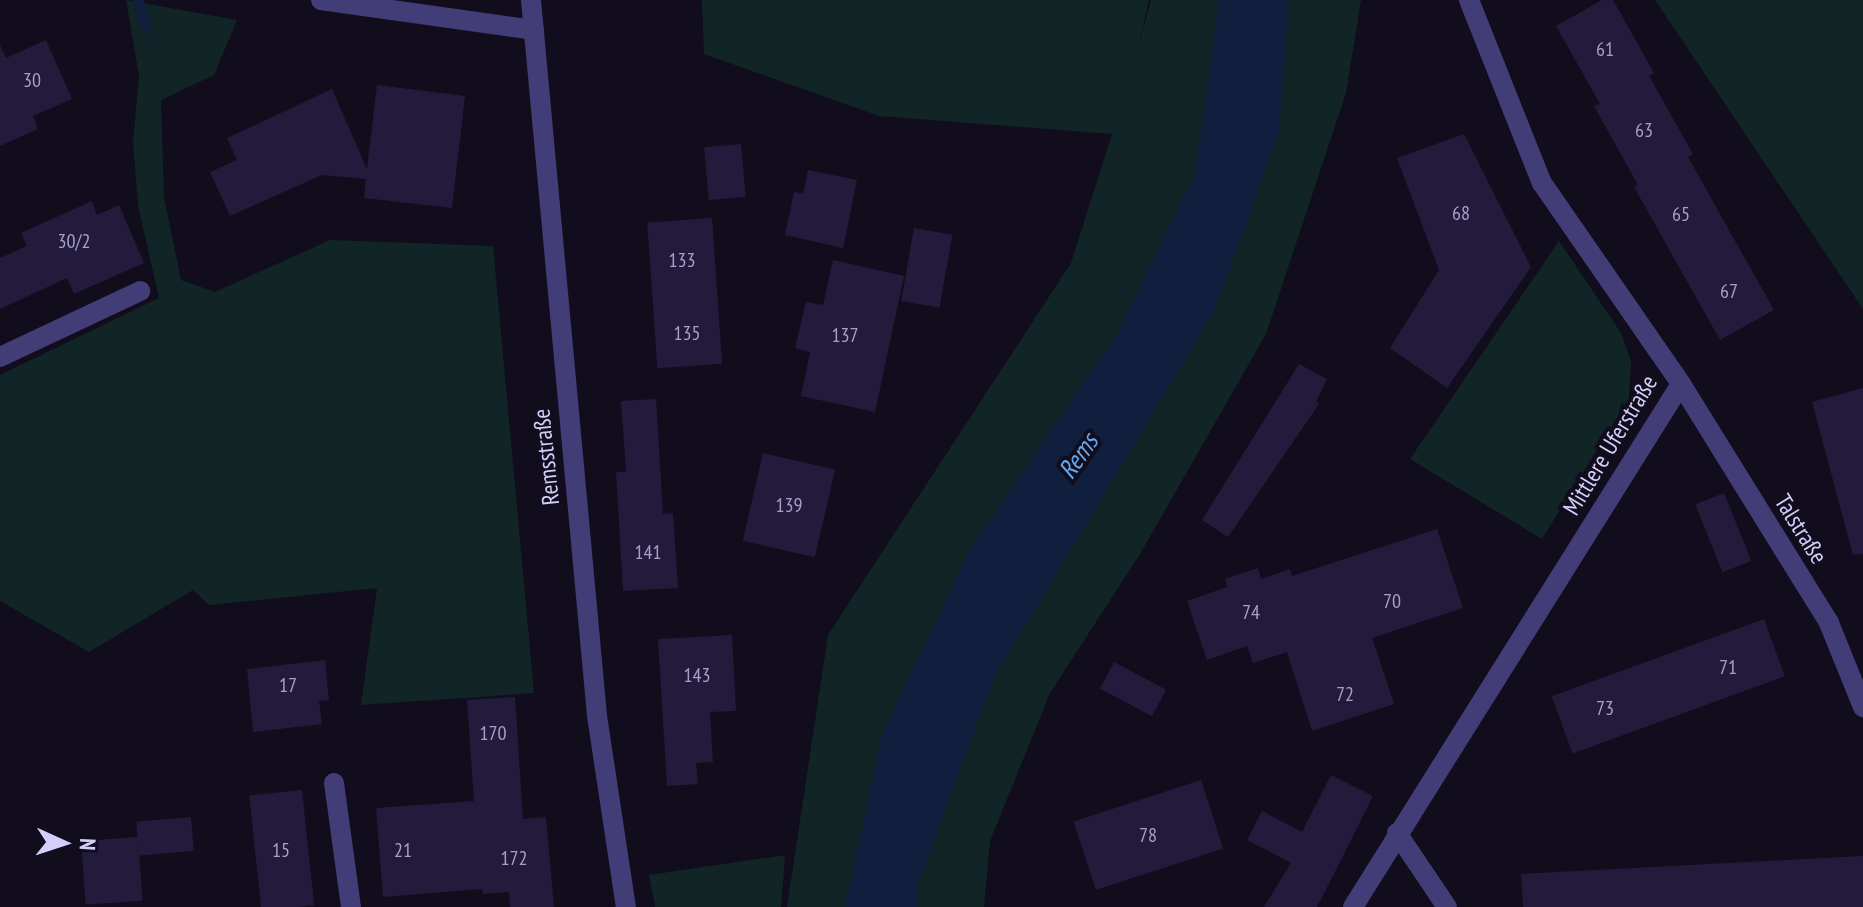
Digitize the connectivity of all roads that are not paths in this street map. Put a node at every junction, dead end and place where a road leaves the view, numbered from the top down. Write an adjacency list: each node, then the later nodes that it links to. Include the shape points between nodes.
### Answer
1 (321, 0): 4 (street)
2 (531, 0): 4 (street, Remsstraße)
3 (1469, 0): 7 (street, Mittlere Uferstraße, via 1542,183)
4 (534, 30): 12 (street, Remsstraße, via 597,716)
5 (140, 291): 6 (street)
6 (0, 357)
7 (1681, 384): 8 (street, Talstraße, via 1829,623); 10 (street, Mittlere Uferstraße)
8 (1863, 707)
9 (334, 783): 11 (street)
10 (1397, 833): 13 (street, Mittlere Uferstraße); 14 (street)
11 (351, 907)
12 (626, 907)
13 (1353, 907)
14 (1447, 907)

